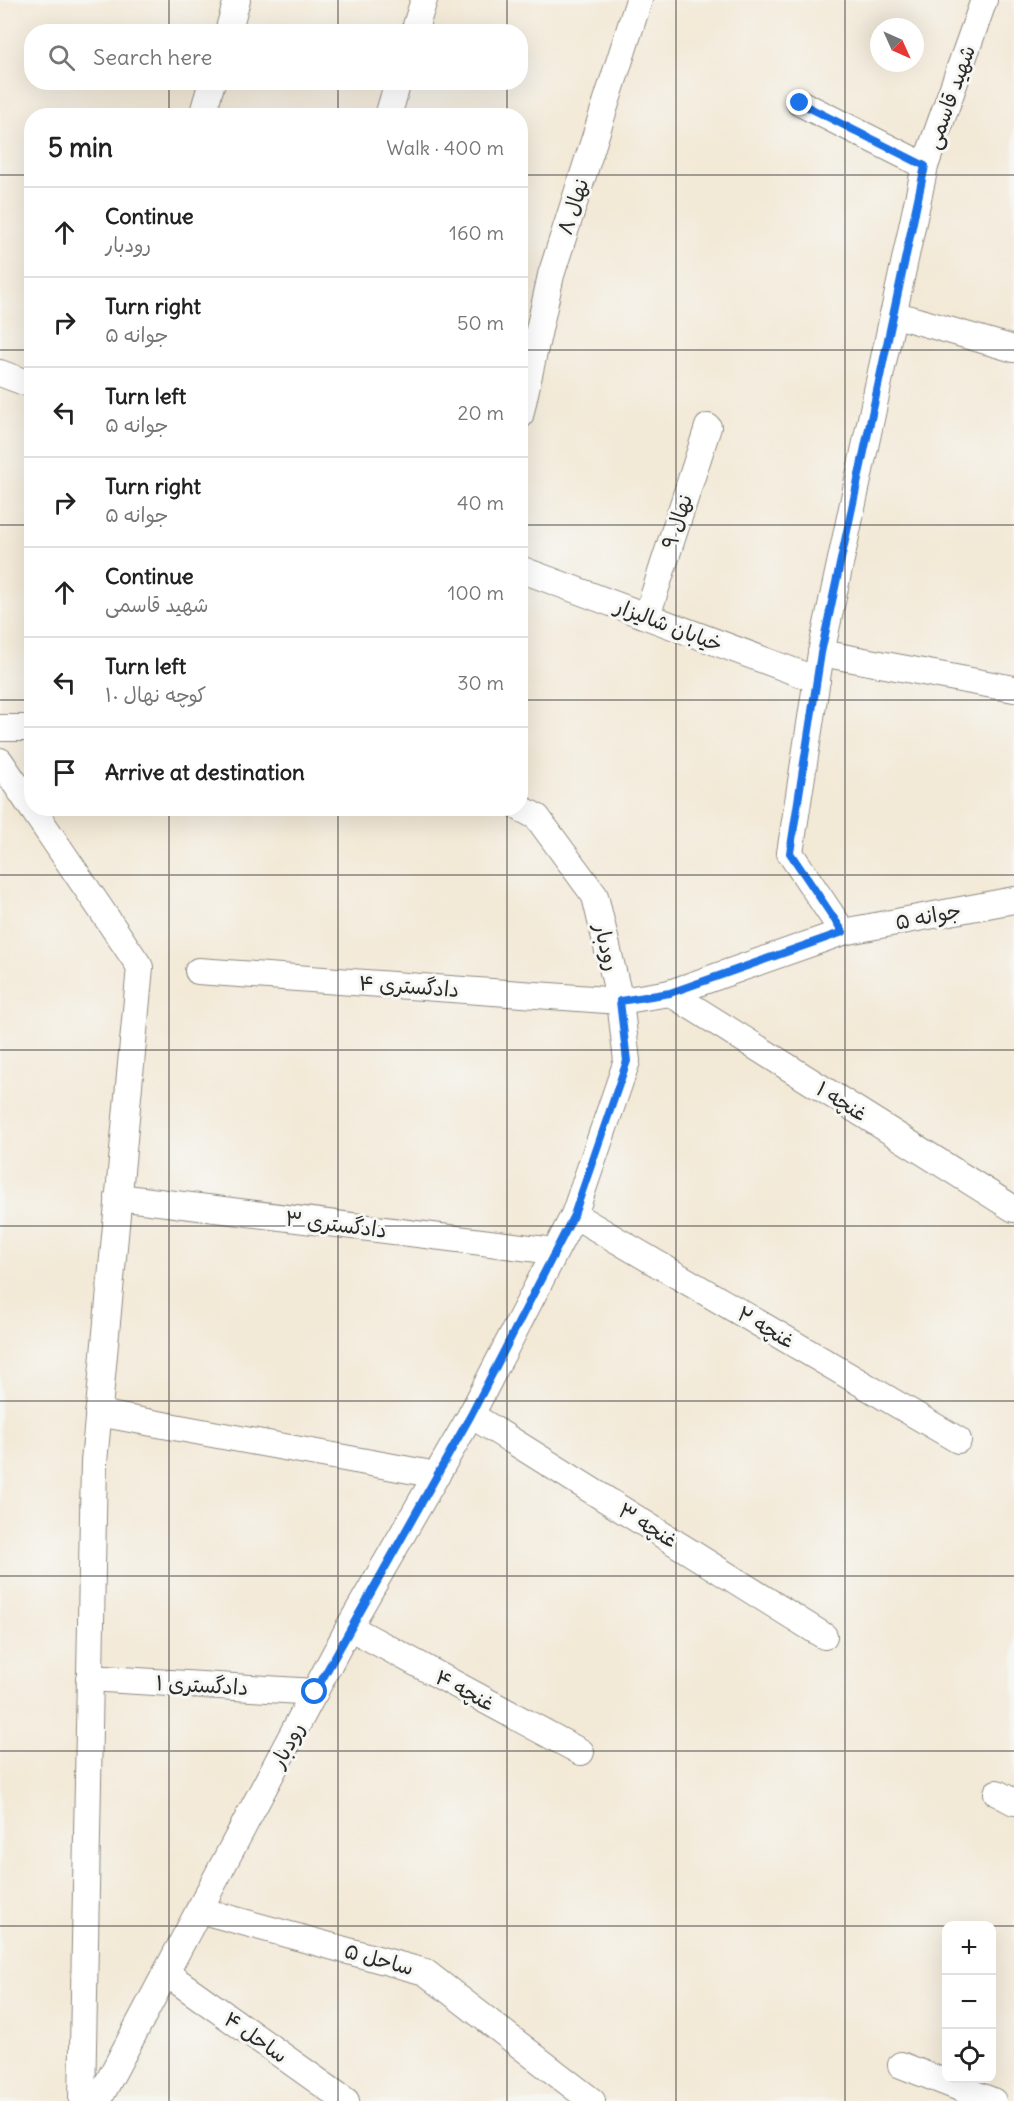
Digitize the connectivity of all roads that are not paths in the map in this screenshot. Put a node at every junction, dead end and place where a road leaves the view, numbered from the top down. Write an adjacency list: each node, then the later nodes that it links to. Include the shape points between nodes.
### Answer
1 (237, 0): 5 (street)
2 (424, 0): 6 (street)
3 (639, 0): 16 (street, نهال ۸, via 551,275)
4 (984, 0): 12 (street, شهید قاسمی)
5 (230, 24)
6 (416, 24)
7 (210, 90): 10 (street)
8 (396, 90): 11 (street)
9 (800, 103): 12 (street)
10 (204, 108)
11 (390, 108)
12 (925, 166): 13 (street, شهید قاسمی)
13 (893, 314): 14 (street); 21 (street, شهید قاسمی)
14 (1014, 349)
15 (0, 373): 17 (street)
16 (528, 380)
17 (24, 382)
18 (708, 427): 20 (street, نهال ۹)
19 (528, 572): 20 (street, خیابان شالیزار)
20 (647, 616): 22 (street, خیابان شالیزار)
21 (821, 653): 22 (street); 23 (street)
22 (817, 680): 31 (street, via 790,853)
23 (1014, 689)
24 (0, 728): 25 (street)
25 (24, 728)
26 (0, 761): 27 (street)
27 (24, 796)
28 (528, 812): 34 (street, رودبار, via 537,817 596,897)
29 (37, 816): 35 (street, via 140,967)
30 (1014, 900): 31 (street, جوانه ۵)
31 (843, 932): 33 (street, جوانه ۵)
32 (198, 971): 34 (street, دادگستری ۴)
33 (670, 993): 34 (street, جوانه ۵); 36 (street, غنچه ۱)
34 (620, 1001): 37 (street, رودبار, via 627,1061)
35 (118, 1197): 38 (street, دادگستری ۳); 39 (street)
36 (1014, 1209)
37 (574, 1215): 38 (street, رودبار); 41 (street, غنچه ۲)
38 (554, 1251): 40 (street, رودبار)
39 (98, 1413): 42 (street); 45 (street)
40 (471, 1415): 42 (street, رودبار); 44 (street, غنچه ۳)
41 (958, 1440)
42 (437, 1475): 43 (street, رودبار)
43 (349, 1627): 46 (street, رودبار); 47 (street, غنچه ۴)
44 (824, 1636)
45 (89, 1678): 46 (street, دادگستری ۱); 51 (street)
46 (315, 1692): 48 (street, رودبار)
47 (581, 1752)
48 (199, 1910): 49 (street, رودبار); 54 (street, ساحل ۵, via 425,1972)
49 (166, 1973): 52 (street, رودبار); 53 (street, ساحل ۴)
50 (901, 2065): 55 (street)
51 (82, 2101)
52 (98, 2101)
53 (345, 2101)
54 (592, 2101)
55 (993, 2101)

